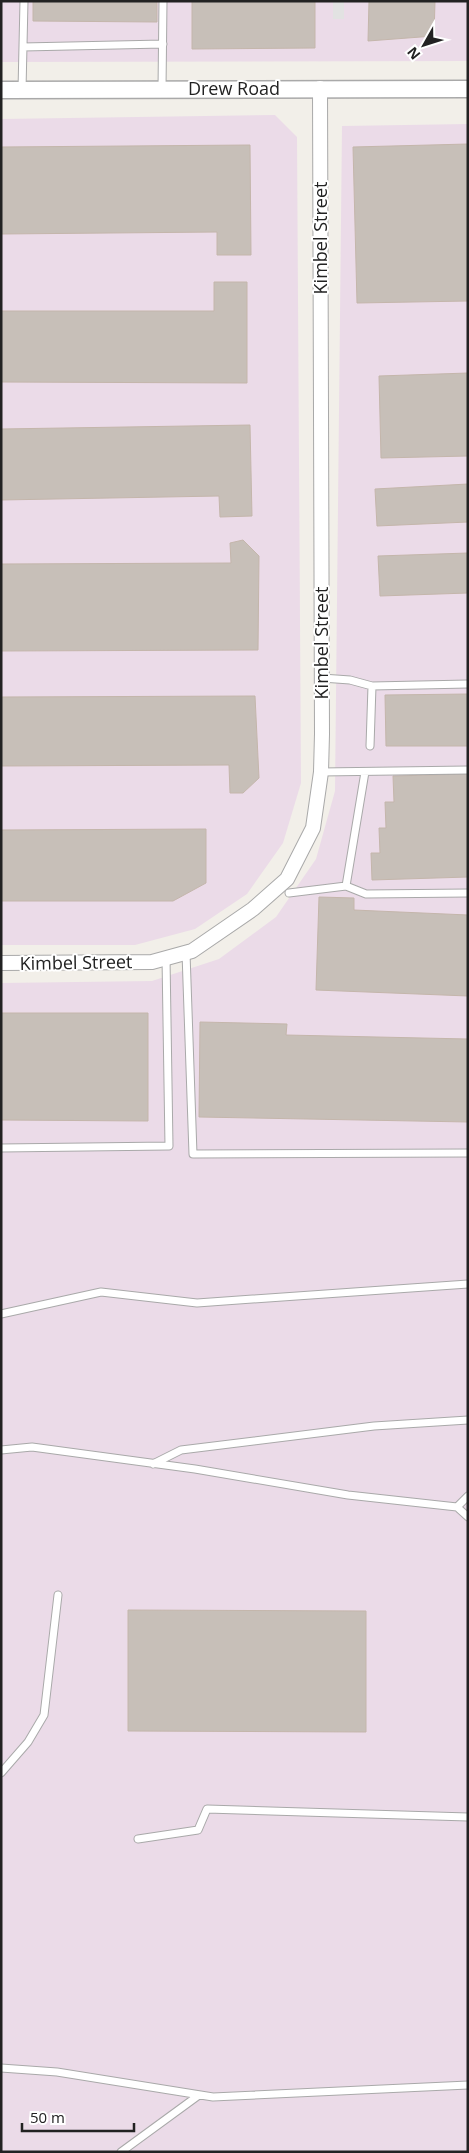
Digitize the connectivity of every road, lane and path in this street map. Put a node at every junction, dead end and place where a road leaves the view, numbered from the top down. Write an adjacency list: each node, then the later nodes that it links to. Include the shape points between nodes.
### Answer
1 (24, 1): 4 (lane)
2 (163, 1): 3 (lane)
3 (163, 44): 4 (lane); 6 (lane)
4 (23, 47): 9 (lane)
5 (320, 88): 6 (street, Drew Road); 7 (street, Drew Road); 10 (street, Kimbel Street)
6 (162, 89): 9 (street, Drew Road)
7 (468, 89)
8 (1, 90): 9 (street, Drew Road)
9 (22, 90)
10 (322, 678): 12 (lane); 15 (street, Kimbel Street)
11 (468, 684): 12 (lane)
12 (372, 686): 13 (lane)
13 (370, 746)
14 (468, 770): 16 (lane)
15 (321, 772): 16 (lane); 20 (street, Kimbel Street, via 313,828 287,879 253,908)
16 (365, 772): 17 (lane)
17 (346, 886): 18 (lane); 19 (lane, via 366,894)
18 (289, 893)
19 (468, 893)
20 (186, 952): 21 (street, Kimbel Street); 24 (lane, via 193,1154)
21 (166, 958): 22 (street, Kimbel Street, via 152,962); 23 (lane, via 169,1146)
22 (1, 963)
23 (1, 1148)
24 (468, 1154)
25 (468, 1284): 26 (lane, via 196,1304 101,1292)
26 (1, 1314)
27 (468, 1420): 29 (lane, via 374,1426 181,1450)
28 (1, 1450): 29 (lane, via 32,1447)
29 (152, 1464): 31 (lane, via 348,1494)
30 (468, 1496): 31 (lane)
31 (457, 1506): 32 (lane)
32 (468, 1517)
33 (58, 1595): 34 (lane, via 44,1715 28,1742)
34 (1, 1773)
35 (468, 1817): 36 (lane, via 207,1809 198,1830)
36 (138, 1839)
37 (1, 2068): 39 (lane, via 57,2072)
38 (468, 2085): 39 (lane, via 213,2097)
39 (199, 2095): 40 (lane)
40 (121, 2152)

